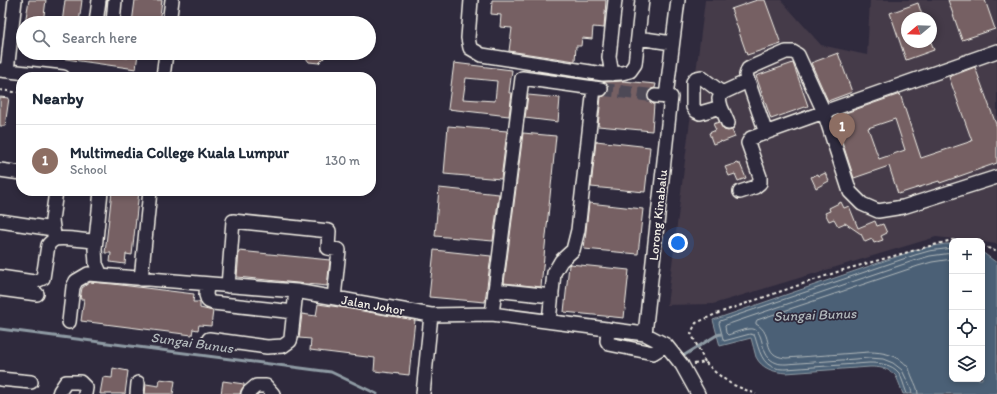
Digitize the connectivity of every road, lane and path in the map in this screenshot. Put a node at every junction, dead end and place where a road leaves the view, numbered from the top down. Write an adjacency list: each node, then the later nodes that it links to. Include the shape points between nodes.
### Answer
1 (15, 0): 16 (lane)
2 (98, 0): 9 (lane)
3 (115, 0): 10 (lane)
4 (172, 0): 11 (lane)
5 (471, 0): 19 (lane, via 468,38 470,48 482,55)
6 (615, 0): 19 (lane, via 609,57)
7 (642, 0): 12 (lane)
8 (678, 0): 13 (lane, Lorong Kinabalu)
9 (97, 16)
10 (114, 16)
11 (170, 16)
12 (638, 38): 13 (lane); 19 (lane, via 635,64 630,71)
13 (672, 43): 58 (lane, Lorong Kinabalu, via 664,97)
14 (997, 51): 25 (lane)
15 (165, 60): 18 (lane)
16 (4, 71): 17 (lane)
17 (16, 72)
18 (164, 72)
19 (612, 74)
20 (748, 81): 23 (lane); 25 (lane, via 748,69 786,52 793,52 798,55); 27 (lane)
21 (0, 90): 22 (path)
22 (16, 92)
23 (722, 93): 24 (lane, via 719,99); 24 (lane, via 700,77 693,82 693,107 696,111 700,114)
24 (721, 107): 26 (lane)
25 (824, 112): 27 (lane); 30 (lane, via 850,192 862,204 878,211 903,207)
26 (728, 124)
27 (766, 133): 31 (lane, via 751,138 748,143 760,183 756,187)
28 (0, 170): 29 (lane)
29 (16, 172)
30 (997, 178)
31 (740, 192)
32 (55, 196): 36 (lane, via 52,220)
33 (100, 196): 37 (lane)
34 (149, 196): 43 (lane)
35 (0, 221): 36 (lane)
36 (54, 234): 37 (lane, via 63,239); 42 (lane, via 48,245 43,278 34,282)
37 (96, 241): 41 (lane, via 96,264)
38 (949, 241): 61 (path, via 843,270 716,314 696,324 691,333)
39 (985, 246): 40 (path)
40 (997, 252)
41 (101, 275): 43 (lane, Jalan Johor); 56 (lane, Jalan Johor, via 88,274 76,281)
42 (0, 277)
43 (141, 279): 44 (lane, Jalan Johor)
44 (207, 284): 45 (lane, Jalan Johor); 52 (lane, via 206,295 208,301 213,304)
45 (228, 286): 48 (lane, Jalan Johor); 51 (lane, via 233,221 329,231 328,248 339,250)
46 (0, 289): 49 (lane)
47 (495, 290): 50 (lane); 50 (lane, via 522,78 598,89 578,230 573,250 561,261 554,273); 53 (lane)
48 (296, 291): 51 (lane, Jalan Johor); 52 (lane)
49 (37, 294)
50 (552, 296): 55 (lane)
51 (334, 298): 54 (lane, Jalan Johor)
52 (294, 312): 59 (lane, via 291,338 283,346 267,347)
53 (492, 314): 54 (lane, Jalan Johor); 55 (lane, Jalan Johor)
54 (431, 315): 69 (lane)
55 (549, 321): 57 (lane, Jalan Johor)
56 (69, 322)
57 (608, 329): 58 (lane, Jalan Johor); 60 (lane, via 609,344 649,353)
58 (645, 334): 60 (lane, Jalan Johor)
59 (208, 338)
60 (666, 345): 62 (lane)
61 (704, 362): 62 (path); 71 (path, via 731,384)
62 (684, 368): 70 (lane)
63 (0, 379): 64 (lane)
64 (31, 382)
65 (59, 394): 66 (lane, via 66,382 80,382 86,388)
66 (85, 394)
67 (248, 394): 68 (lane, via 256,386 266,386)
68 (274, 394)
69 (423, 394)
70 (698, 394)
71 (756, 394)

